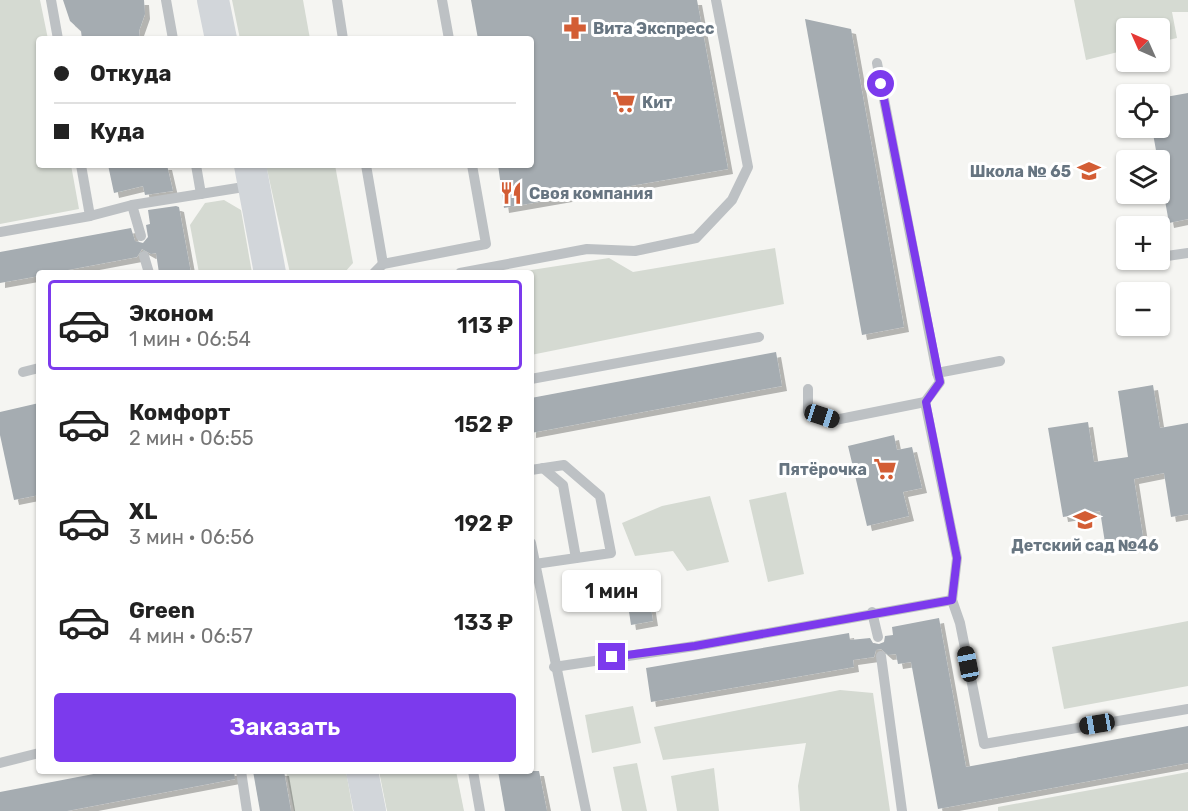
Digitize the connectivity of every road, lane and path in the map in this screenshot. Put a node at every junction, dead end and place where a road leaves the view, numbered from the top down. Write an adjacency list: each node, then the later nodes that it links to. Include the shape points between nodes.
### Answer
1 (51, 0): 7 (lane)
2 (166, 0): 8 (lane)
3 (213, 0): 9 (main road)
4 (337, 0): 10 (lane)
5 (442, 0): 11 (lane)
6 (716, 0): 30 (lane, via 748,167 732,200 696,238 635,251 587,249)
7 (57, 36)
8 (172, 36)
9 (220, 36)
10 (343, 36)
11 (448, 36)
12 (877, 63): 35 (lane)
13 (82, 168): 20 (lane)
14 (197, 168): 18 (lane)
15 (367, 168): 26 (lane)
16 (473, 168): 26 (lane, via 486,244)
17 (252, 175): 18 (lane); 28 (main road)
18 (201, 194): 19 (lane)
19 (132, 204): 20 (lane); 22 (lane)
20 (90, 216): 21 (lane)
21 (0, 232)
22 (141, 236)
23 (1188, 253): 25 (lane)
24 (144, 256): 27 (lane)
25 (1170, 256)
26 (383, 264): 29 (lane)
27 (148, 270)
28 (269, 270)
29 (377, 270)
30 (476, 270)
31 (759, 337): 36 (lane)
32 (1000, 361): 35 (lane)
33 (36, 369): 34 (lane)
34 (23, 372)
35 (937, 373): 38 (lane, via 940,382)
36 (534, 378)
37 (807, 389): 38 (lane, via 808,411 835,420)
38 (926, 402): 44 (lane, via 957,558)
39 (543, 468): 40 (lane); 41 (lane, via 563,485); 41 (lane, via 564,465 600,496 611,553)
40 (534, 470)
41 (576, 558): 43 (lane)
42 (534, 559): 43 (lane)
43 (535, 564): 48 (lane)
44 (952, 600): 45 (lane); 49 (lane, via 984,744)
45 (872, 612): 46 (lane); 48 (lane, via 695,646)
46 (878, 637)
47 (881, 656): 59 (lane)
48 (555, 667): 58 (lane)
49 (1188, 709)
50 (36, 754): 51 (lane)
51 (0, 763)
52 (241, 774): 55 (lane)
53 (363, 774): 56 (main road)
54 (474, 774): 57 (lane)
55 (247, 811)
56 (370, 811)
57 (480, 811)
58 (586, 811)
59 (902, 811)

